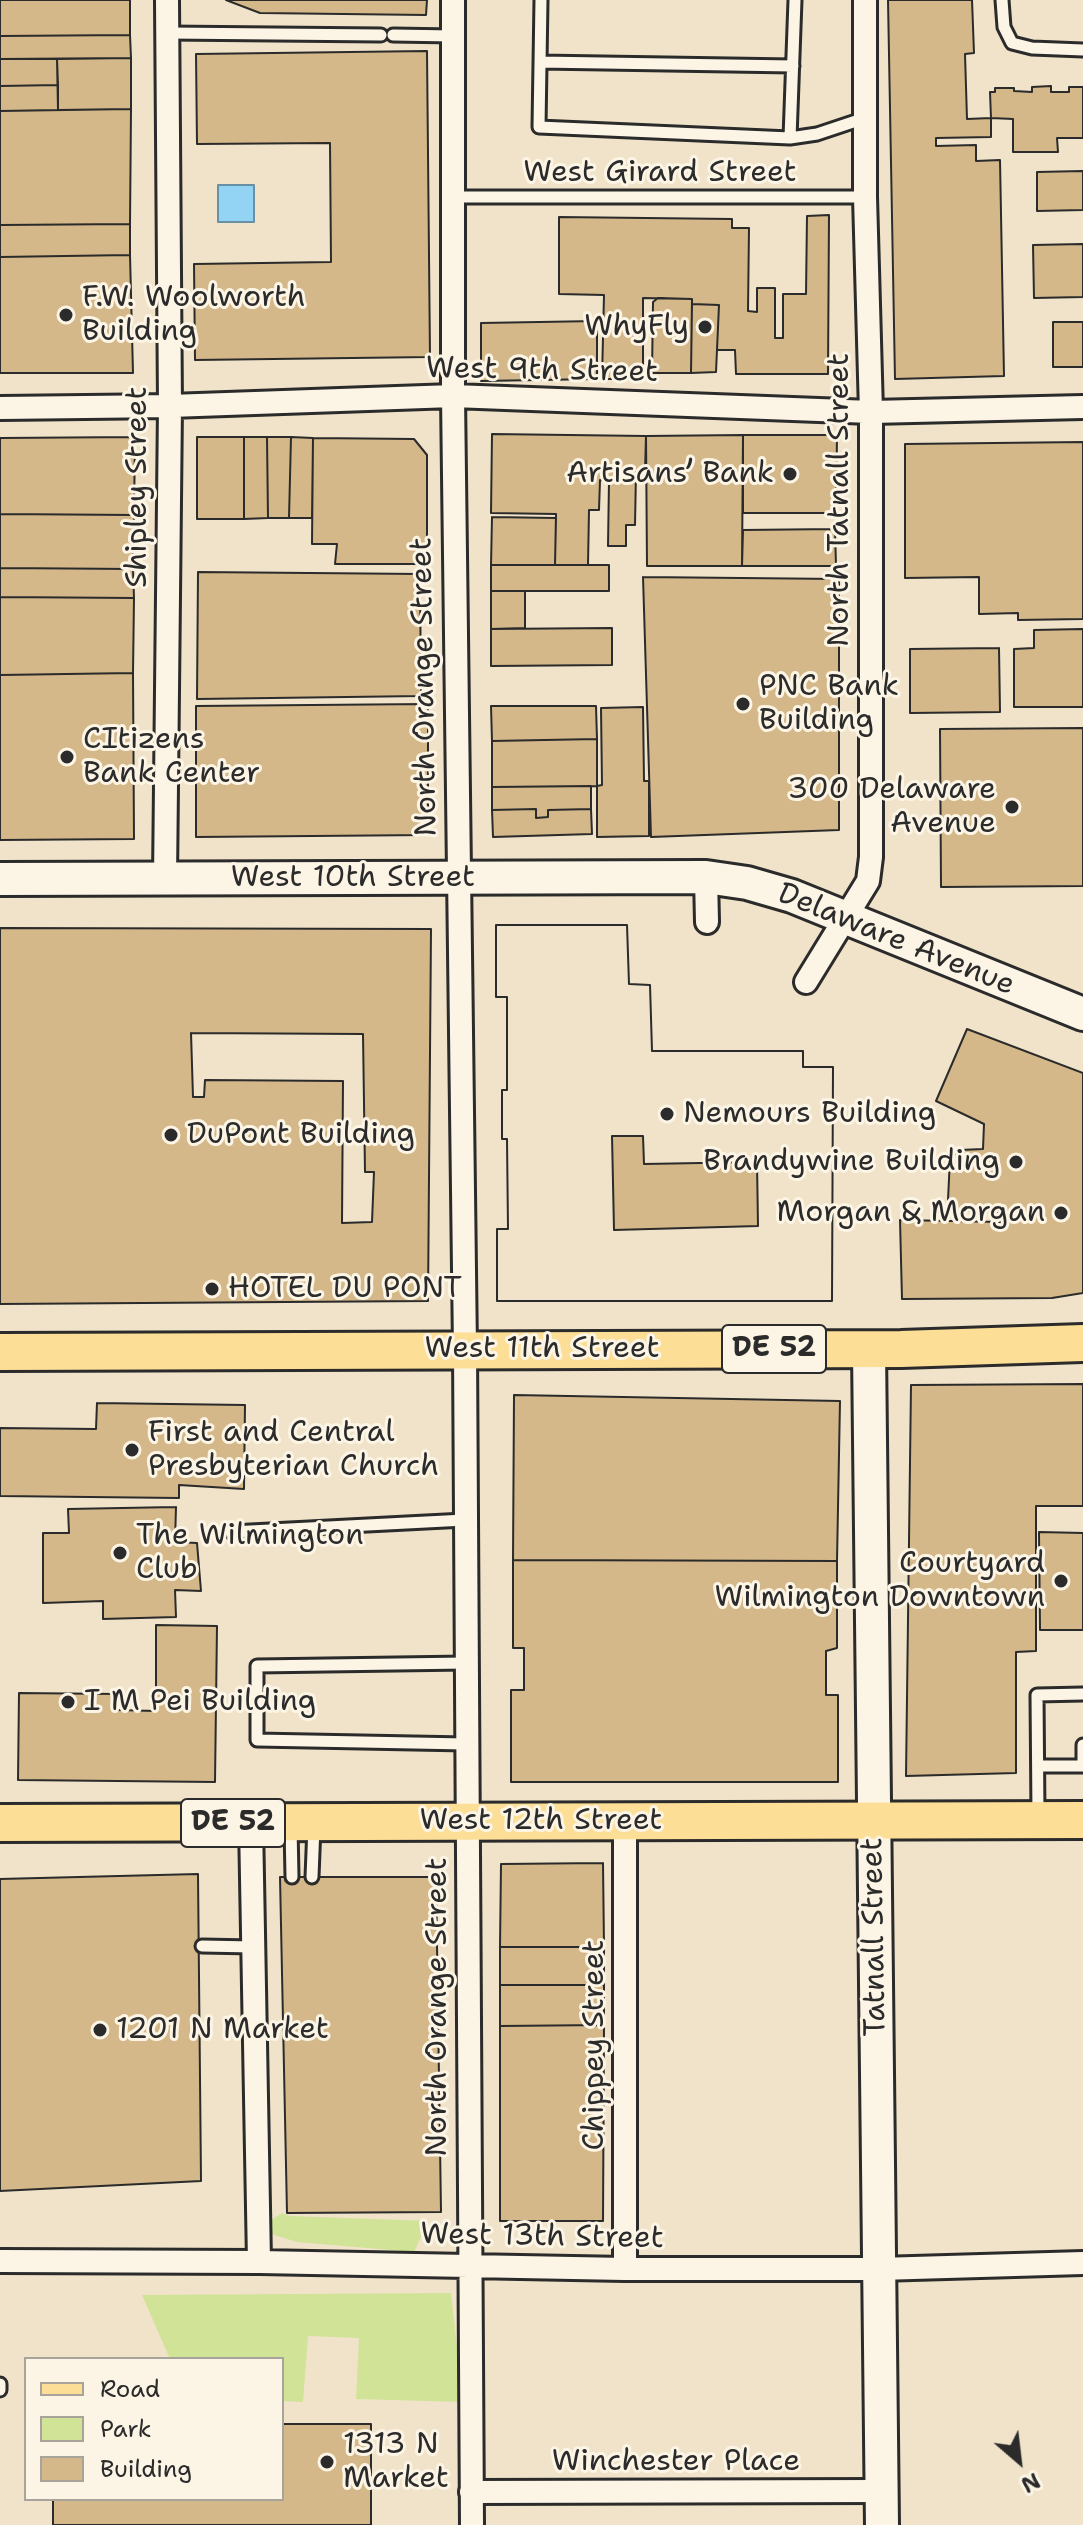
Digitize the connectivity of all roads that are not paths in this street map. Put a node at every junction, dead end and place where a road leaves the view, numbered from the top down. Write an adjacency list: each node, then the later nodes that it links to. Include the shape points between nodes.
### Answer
1 (167, 0): 7 (street, Shipley Street)
2 (453, 0): 8 (street, North Orange Street)
3 (541, 0): 10 (lane)
4 (795, 0): 11 (lane)
5 (865, 0): 12 (street, North Tatnall Street)
6 (1002, 0): 9 (lane, via 1004,27 1012,43)
7 (168, 33): 8 (lane); 17 (street, Shipley Street)
8 (454, 36): 14 (street, North Orange Street)
9 (1083, 50)
10 (540, 62): 11 (lane); 13 (lane, via 539,127)
11 (793, 66): 13 (lane)
12 (865, 118): 13 (lane); 15 (street, North Tatnall Street)
13 (790, 138)
14 (454, 197): 15 (lane, West Girard Street); 16 (street, North Orange Street)
15 (865, 197): 20 (street, North Tatnall Street)
16 (453, 396): 17 (street, West 9th Street); 20 (street, West 9th Street); 21 (street, North Orange Street)
17 (170, 406): 19 (street, West 9th Street); 24 (street, Shipley Street)
18 (1083, 407): 20 (street, West 9th Street)
19 (0, 408)
20 (871, 412): 25 (street, North Tatnall Street, via 871,857 868,881)
21 (457, 877): 22 (street, West 10th Street); 24 (street, West 10th Street); 30 (street, North Orange Street)
22 (706, 877): 25 (street, Delaware Avenue, via 792,896); 26 (street)
23 (0, 879): 24 (street, West 10th Street)
24 (165, 879)
25 (845, 919): 27 (street, North Tatnall Street); 28 (street, Delaware Avenue)
26 (707, 922)
27 (806, 982)
28 (1083, 1014)
29 (1083, 1343): 31 (main road, West 11th Street / DE 52)
30 (465, 1349): 31 (main road, West 11th Street / DE 52); 32 (main road, West 11th Street / DE 52); 33 (street, North Orange Street)
31 (869, 1349): 40 (street, Tatnall Street)
32 (0, 1352)
33 (465, 1520): 34 (lane); 35 (street, North Orange Street)
34 (231, 1532)
35 (466, 1663): 37 (street, North Orange Street); 37 (lane, via 257,1666 257,1740)
36 (1083, 1694): 39 (lane, via 1037,1695)
37 (466, 1744): 43 (street, North Orange Street)
38 (1083, 1745): 39 (lane, via 1083,1766)
39 (1038, 1766): 41 (lane)
40 (874, 1820): 41 (main road, West 12th Street / DE 52); 44 (main road, West 12th Street / DE 52); 57 (street, Tatnall Street)
41 (1038, 1820): 42 (main road, West 12th Street / DE 52)
42 (1083, 1820)
43 (466, 1821): 44 (main road, West 12th Street / DE 52); 45 (main road, West 12th Street / DE 52); 55 (street, North Orange Street)
44 (625, 1821): 56 (street, Chippey Street)
45 (302, 1822): 47 (main road, West 12th Street / DE 52); 48 (lane); 49 (lane)
46 (0, 1823): 47 (main road, West 12th Street / DE 52)
47 (251, 1823): 51 (street)
48 (292, 1877)
49 (312, 1877)
50 (202, 1946): 51 (lane)
51 (253, 1947): 53 (street)
52 (0, 2261): 53 (street, West 13th Street)
53 (259, 2262): 55 (street, West 13th Street)
54 (1083, 2263): 57 (street, West 13th Street)
55 (470, 2266): 56 (street, West 13th Street); 59 (street, North Orange Street)
56 (625, 2269): 57 (street, West 13th Street)
57 (879, 2269): 58 (street, Tatnall Street)
58 (881, 2491): 59 (street, Winchester Place); 61 (street, Tatnall Street)
59 (471, 2492): 60 (street, North Orange Street)
60 (472, 2525)
61 (882, 2525)

